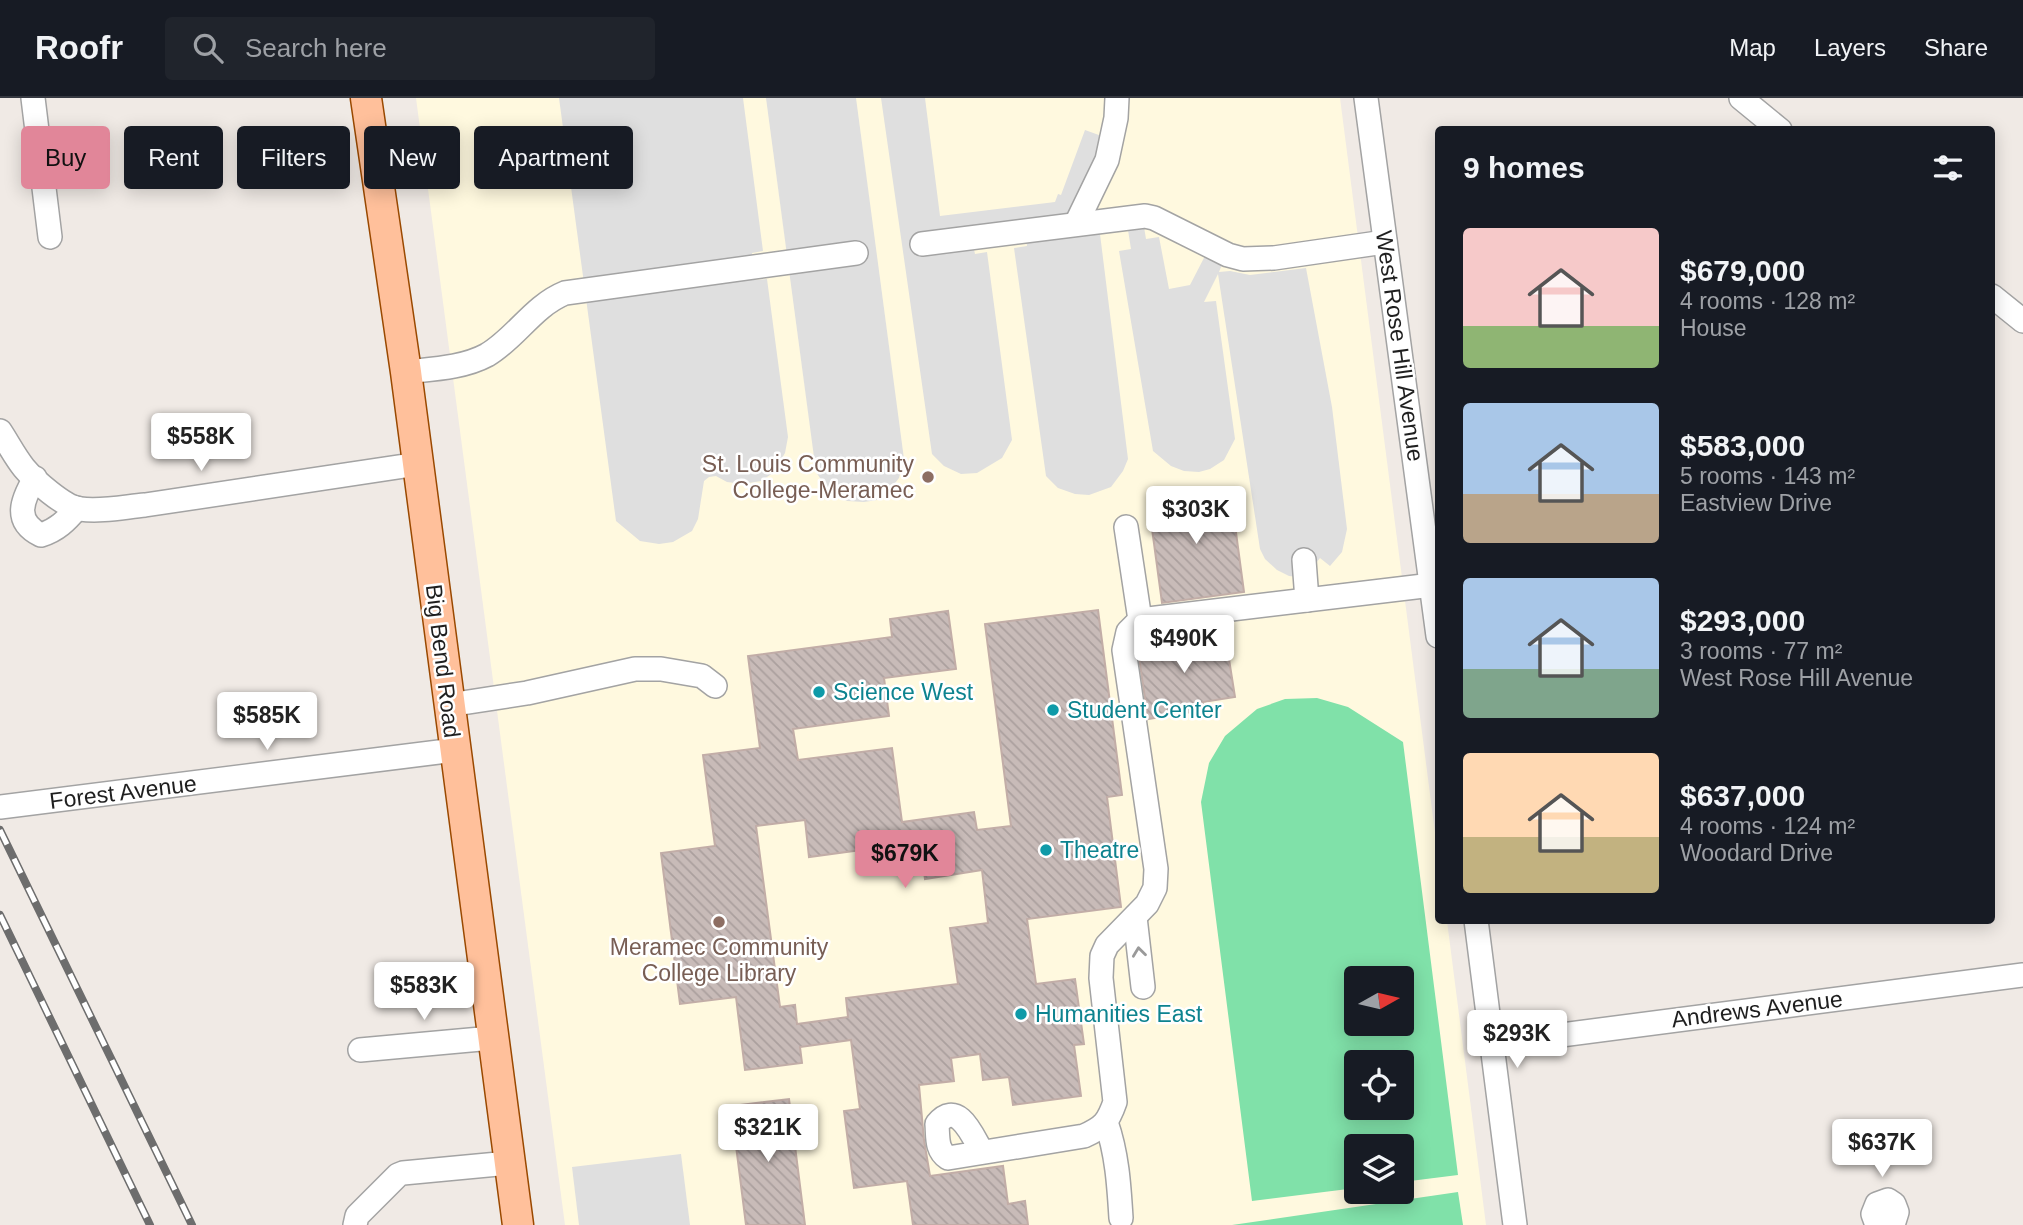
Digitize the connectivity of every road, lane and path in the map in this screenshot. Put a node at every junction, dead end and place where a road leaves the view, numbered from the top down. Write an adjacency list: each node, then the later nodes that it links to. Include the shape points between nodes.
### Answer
1 (33, 98): 8 (street)
2 (366, 98): 14 (main road, Big Bend Road)
3 (1117, 98): 7 (street, via 1107,160)
4 (1366, 98): 9 (street, West Rose Hill Avenue)
5 (1741, 98): 6 (street)
6 (1775, 126)
7 (1076, 224): 9 (street, via 1154,218 1243,259); 10 (street)
8 (50, 237)
9 (1385, 242): 20 (street, West Rose Hill Avenue)
10 (922, 244)
11 (856, 253): 14 (street, via 565,293 542,306 487,355 457,365)
12 (1995, 298): 13 (street)
13 (2023, 321)
14 (406, 372): 16 (main road, Big Bend Road)
15 (0, 431): 17 (street)
16 (418, 464): 18 (street, via 145,505); 27 (main road, Big Bend Road)
17 (35, 478): 18 (street, via 68,506); 18 (street, via 22,505 30,529 41,535 52,531)
18 (77, 508)
19 (1126, 527): 25 (street)
20 (1432, 538): 22 (street, West Rose Hill Avenue)
21 (1304, 560): 23 (street)
22 (1432, 585): 23 (street); 24 (street, West Rose Hill Avenue)
23 (1307, 600): 25 (street)
24 (1435, 610)
25 (1140, 620): 30 (street, via 1128,632 1124,650 1156,869 1155,888)
26 (715, 686): 27 (street, via 702,676 661,668 635,669)
27 (449, 705): 28 (main road, Big Bend Road)
28 (455, 750): 29 (street, Forest Avenue); 34 (main road, Big Bend Road)
29 (0, 807)
30 (1135, 916): 33 (street, one-way to 30); 37 (street, via 1102,956 1115,1102)
31 (1477, 924): 35 (street)
32 (2023, 975): 35 (street, Andrews Avenue)
33 (1143, 987)
34 (492, 1038): 36 (street); 39 (main road, Big Bend Road)
35 (1492, 1044): 43 (street)
36 (360, 1050)
37 (1106, 1122): 38 (street, via 1084,1136); 40 (street, via 1118,1171)
38 (982, 1152)
39 (509, 1163): 41 (street, via 398,1175 357,1216); 42 (main road, Big Bend Road)
40 (1121, 1218)
41 (355, 1225)
42 (518, 1225)
43 (1515, 1225)
44 (1877, 1225): 45 (street, via 1873,1214 1877,1204 1888,1200 1897,1212)
45 (1893, 1225)

